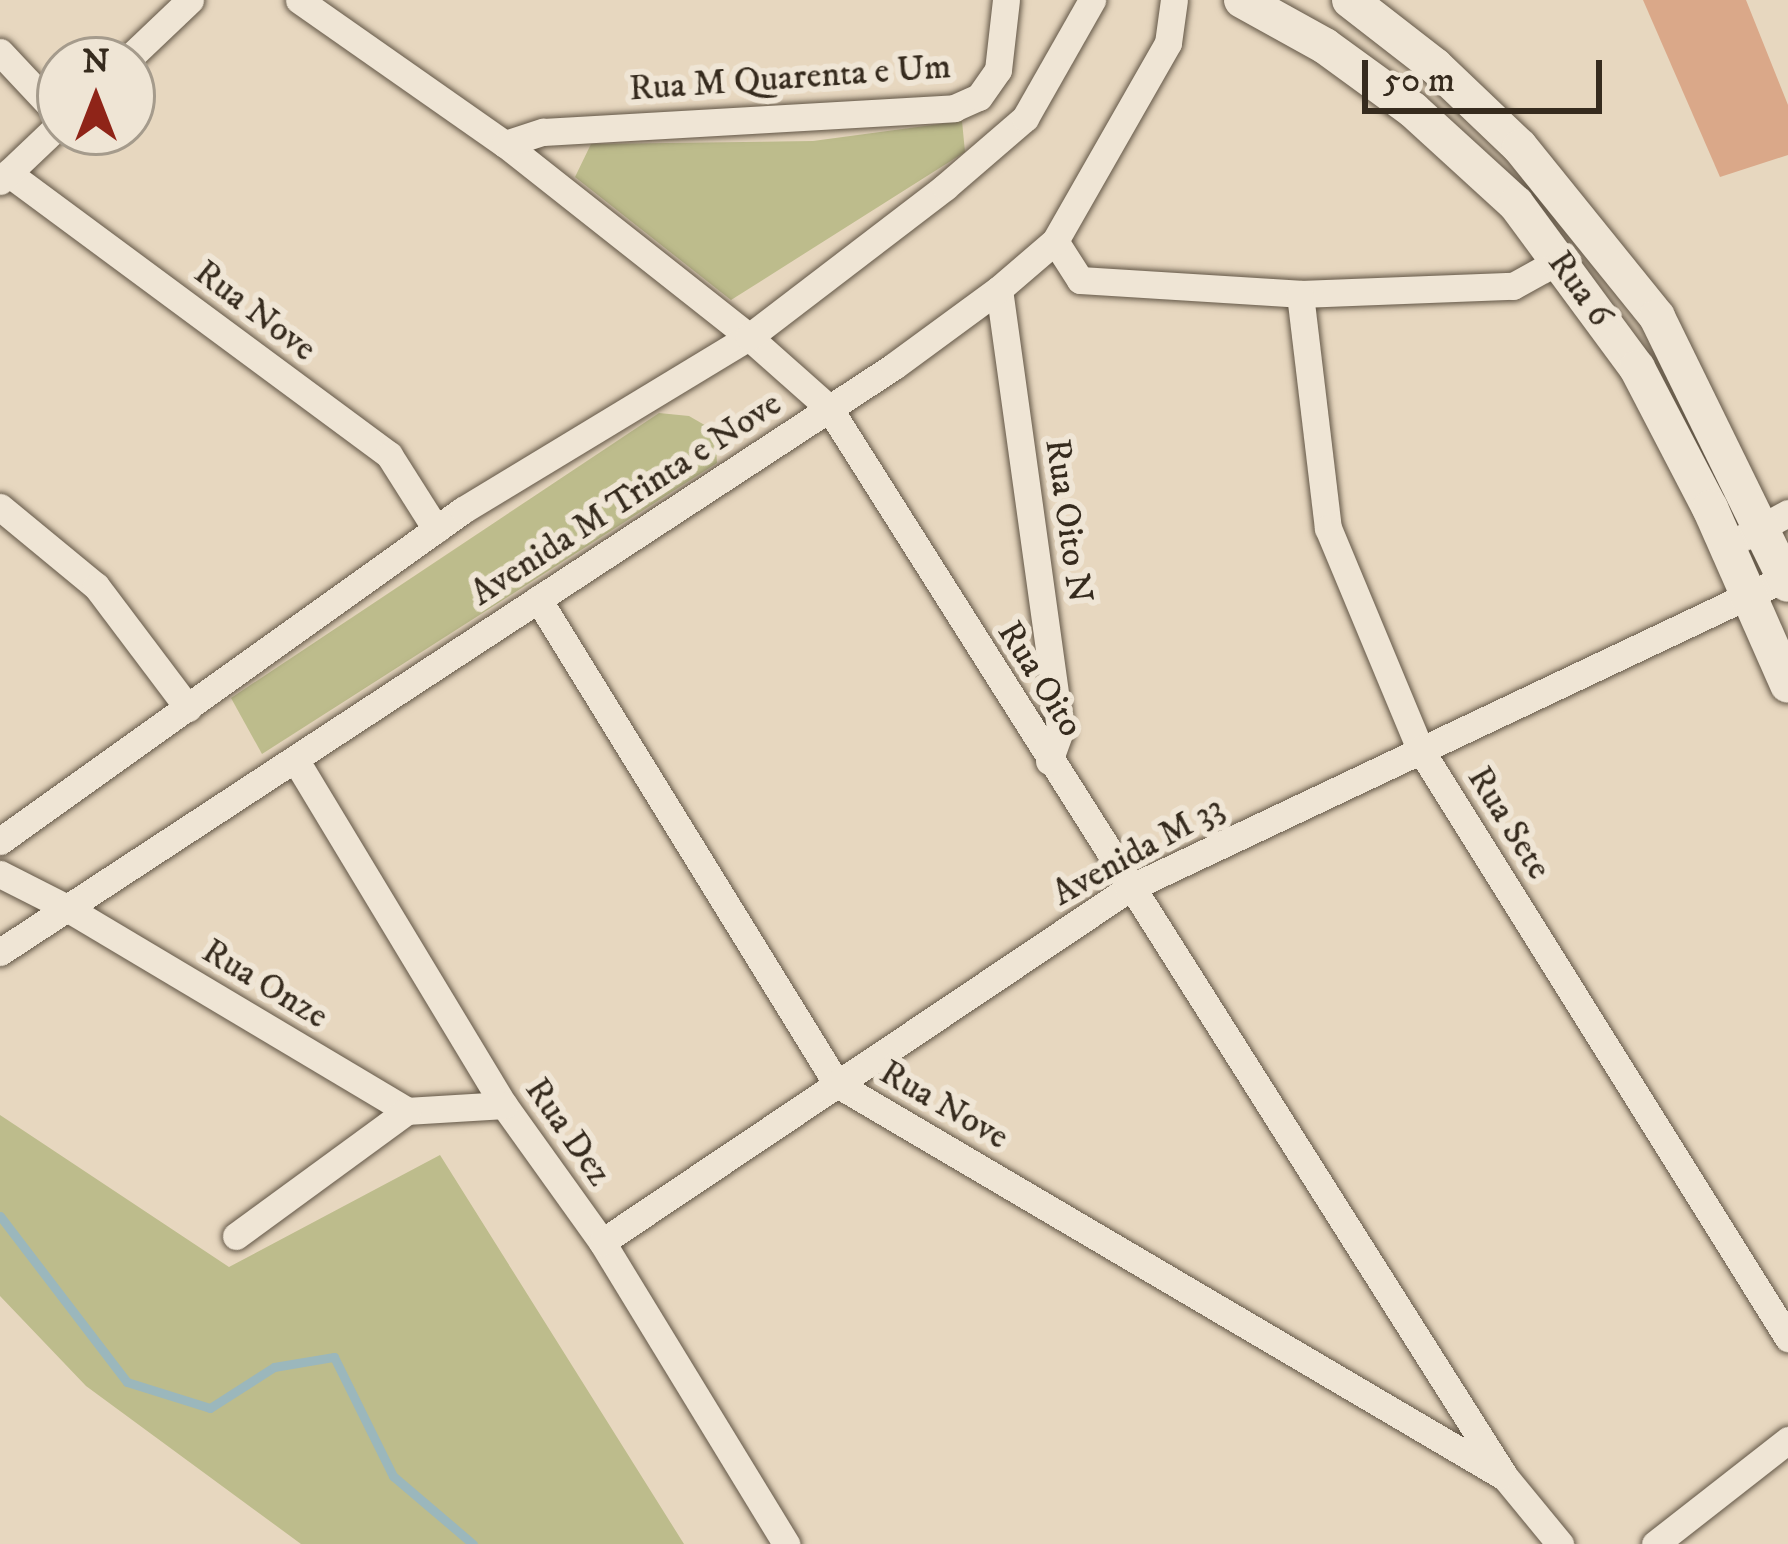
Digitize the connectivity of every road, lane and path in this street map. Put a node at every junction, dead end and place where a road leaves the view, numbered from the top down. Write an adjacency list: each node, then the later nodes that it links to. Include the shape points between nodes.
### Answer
1 (190, 0): 8 (street)
2 (299, 0): 12 (street, Rua Oito)
3 (1006, 0): 12 (street, Rua M Quarenta e Um, via 998,70 980,97 954,108 544,132)
4 (1092, 0): 18 (street, Avenida M Trinta e Nove, via 1025,118)
5 (1174, 0): 14 (street, Avenida M Trinta e Nove, via 1168,43)
6 (1242, 0): 15 (main road, Rua 6, via 1325,46 1413,110 1516,204)
7 (1350, 0): 21 (main road, Rua 6, via 1520,147 1657,316)
8 (152, 36)
9 (0, 52): 10 (street)
10 (36, 93)
11 (36, 144): 13 (street)
12 (505, 144): 18 (street, Rua Oito)
13 (4, 177): 22 (street, Rua Nove, via 389,455)
14 (1055, 241): 16 (street, Avenida M Trinta e Nove); 17 (street, via 1080,280)
15 (1560, 260): 17 (street, via 1513,286); 23 (main road, Rua 6, via 1637,368)
16 (999, 289): 19 (street, Avenida M Trinta e Nove); 31 (street, Rua Oito N, via 1060,731)
17 (1300, 294): 29 (street, Rua Sete, via 1328,528)
18 (748, 337): 19 (street, Rua Oito); 22 (street, Avenida M Trinta e Nove)
19 (829, 408): 26 (street, Avenida M Trinta e Nove); 31 (street, Rua Oito)
20 (0, 507): 28 (street, via 96,586)
21 (1775, 520): 23 (street); 24 (main road, Rua 6)
22 (436, 529): 28 (street, Avenida M Trinta e Nove)
23 (1726, 546): 25 (main road, Rua 6)
24 (1787, 581): 25 (street, Avenida M 33)
25 (1750, 598): 27 (main road, Rua 6); 29 (street, Avenida M 33)
26 (538, 599): 30 (street, Avenida M Trinta e Nove); 37 (street, Rua Nove)
27 (1788, 685)
28 (188, 708): 32 (street, Avenida M Trinta e Nove)
29 (1420, 749): 34 (street, Avenida M 33); 42 (street, Rua Sete)
30 (295, 759): 35 (street, Avenida M Trinta e Nove); 38 (street, Rua Dez)
31 (1049, 761): 34 (street, Rua Oito)
32 (0, 841)
33 (0, 874): 35 (street, Rua Onze)
34 (1128, 889): 37 (street, Avenida M 33); 44 (street, Rua Oito)
35 (67, 908): 36 (street, Avenida M Trinta e Nove); 39 (street, Rua Onze)
36 (0, 952)
37 (837, 1084): 41 (street, Avenida M 33); 44 (street, Rua Nove)
38 (504, 1105): 39 (street); 41 (street, Rua Dez)
39 (407, 1111): 40 (street)
40 (236, 1236)
41 (602, 1242): 45 (street, Rua Dez)
42 (1788, 1338)
43 (1788, 1439): 47 (street)
44 (1505, 1477): 46 (street, Rua Oito)
45 (786, 1544)
46 (1560, 1544)
47 (1655, 1544)

